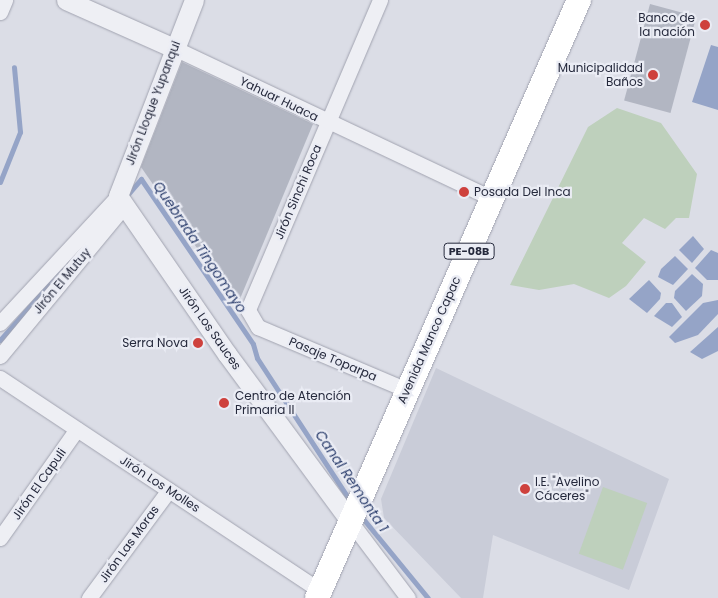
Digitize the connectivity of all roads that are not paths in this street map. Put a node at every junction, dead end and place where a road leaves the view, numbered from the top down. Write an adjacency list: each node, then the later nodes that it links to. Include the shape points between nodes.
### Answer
1 (5, 0): 6 (street)
2 (66, 0): 7 (street, Yahuar Huaca)
3 (194, 0): 7 (street, Jirón Lloque Yupanqui)
4 (380, 0): 8 (street, Jirón Sinchi Roca)
5 (579, 0): 9 (main road, Avenida Manco Capac / PE-08B)
6 (0, 12)
7 (174, 48): 8 (street, Yahuar Huaca); 10 (street, Jirón Lloque Yupanqui)
8 (327, 122): 9 (street, Yahuar Huaca); 12 (street, Jirón Sinchi Roca, via 248,310)
9 (492, 198): 15 (main road, Avenida Manco Capac / PE-08B)
10 (121, 201): 11 (street); 13 (street, Jirón El Mutuy); 18 (street, Jirón Los Sauces)
11 (0, 323)
12 (258, 327): 15 (street, Pasaje Toparpa)
13 (0, 356)
14 (0, 378): 16 (street, Jirón Los Molles)
15 (408, 390): 18 (main road, Avenida Manco Capac / PE-08B)
16 (77, 429): 17 (street, Jirón Los Molles); 19 (street, Jirón El Capuli)
17 (169, 490): 20 (street, Jirón Los Molles); 21 (street, Jirón Las Moras)
18 (354, 512): 20 (main road, Avenida Manco Capac / PE-08B); 22 (street)
19 (0, 538)
20 (319, 594)
21 (89, 598)
22 (408, 598)

